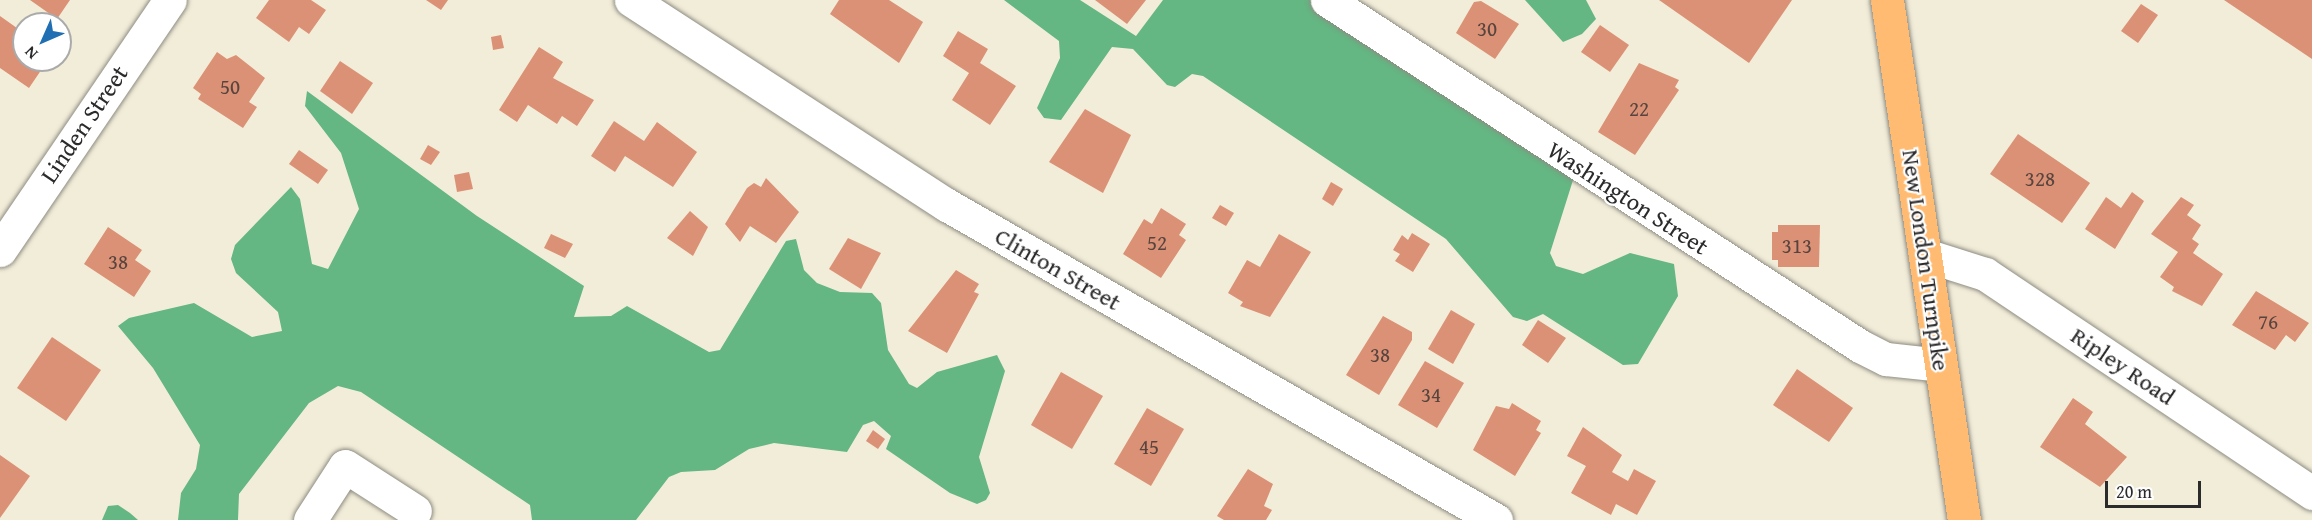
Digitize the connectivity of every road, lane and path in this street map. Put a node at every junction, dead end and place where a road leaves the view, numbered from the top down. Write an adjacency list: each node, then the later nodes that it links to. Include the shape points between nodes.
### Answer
1 (170, 0): 5 (street, Linden Street)
2 (631, 0): 10 (street, Clinton Street, via 947,205)
3 (1327, 0): 7 (street, Washington Street, via 1860,346 1886,360)
4 (1887, 0): 6 (main road, New London Turnpike)
5 (0, 250)
6 (1925, 255): 7 (main road, New London Turnpike); 8 (street, Ripley Road, via 1985,274)
7 (1941, 365): 12 (main road, New London Turnpike)
8 (2312, 493)
9 (415, 511): 11 (street, via 345,466)
10 (1476, 516)
11 (310, 520)
12 (1964, 520)

